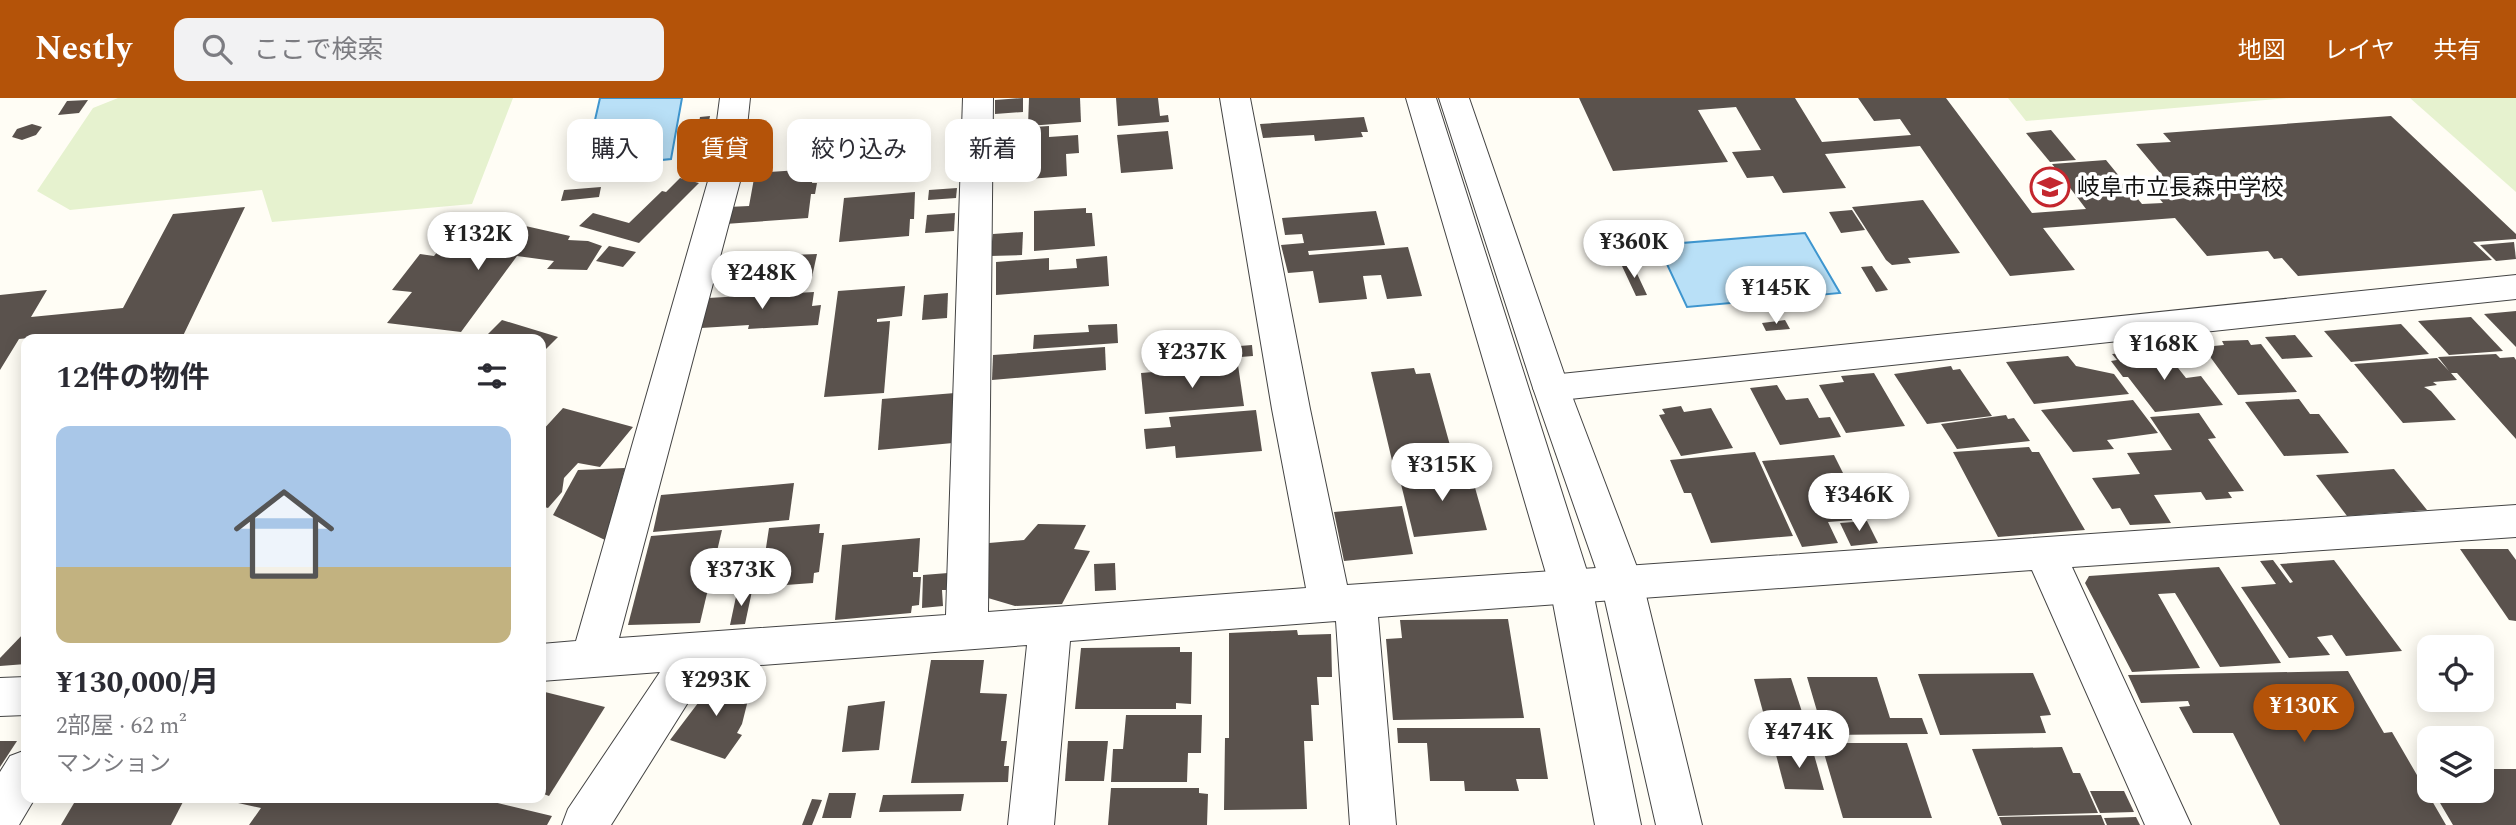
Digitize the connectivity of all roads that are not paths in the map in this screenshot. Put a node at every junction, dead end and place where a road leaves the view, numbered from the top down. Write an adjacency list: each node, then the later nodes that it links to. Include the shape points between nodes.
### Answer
1 (735, 98): 16 (street, via 726,174)
2 (978, 98): 14 (street)
3 (1235, 98): 12 (street, via 1291,409)
4 (1421, 98): 11 (street)
5 (1454, 98): 7 (street)
6 (2516, 287): 7 (street)
7 (1551, 388): 10 (street)
8 (2513, 525): 9 (street)
9 (2045, 554): 10 (street); 27 (street)
10 (1622, 583): 11 (street); 26 (street)
11 (1571, 586): 12 (street); 25 (street)
12 (1343, 603): 13 (street); 24 (street)
13 (1050, 627): 14 (street); 23 (street)
14 (967, 631): 15 (street)
15 (692, 649): 16 (street); 22 (street, via 690,664)
16 (592, 659): 17 (street)
17 (546, 662)
18 (21, 696): 19 (street)
19 (0, 698)
20 (21, 779): 21 (street)
21 (0, 814)
22 (584, 825)
23 (1031, 825)
24 (1373, 825)
25 (1618, 825)
26 (1679, 825)
27 (2168, 825)

